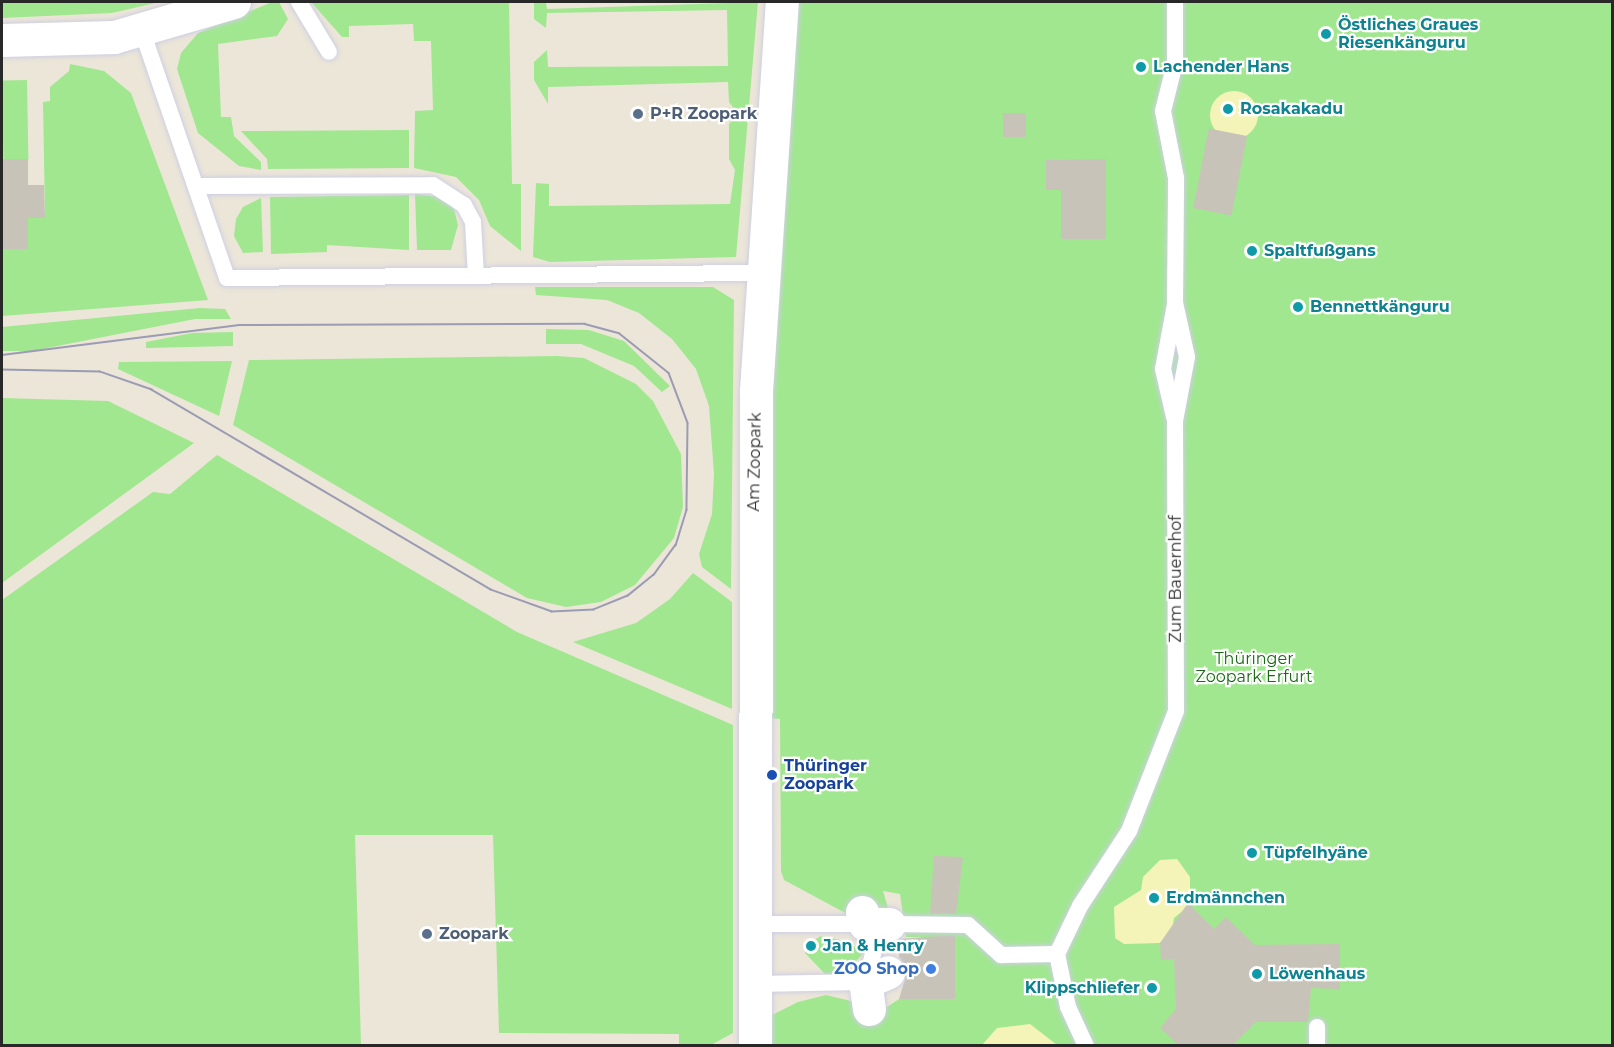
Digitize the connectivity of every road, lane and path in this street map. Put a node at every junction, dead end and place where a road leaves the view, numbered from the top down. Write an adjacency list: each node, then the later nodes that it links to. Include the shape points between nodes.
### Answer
1 (234, 2): 5 (street)
2 (299, 2): 7 (lane)
3 (782, 2): 9 (street, Am Zoopark)
4 (1175, 2): 11 (lane, Zum Bauernhof, via 1175,63 1163,111 1176,178)
5 (142, 31): 6 (street); 8 (lane)
6 (2, 40)
7 (329, 52)
8 (197, 186): 10 (lane, via 227,278); 10 (lane, via 433,185 464,205 473,222)
9 (760, 273): 10 (lane); 15 (street, Am Zoopark, via 753,602)
10 (476, 276)
11 (1175, 303): 12 (lane, Zum Bauernhof, via 1187,357); 12 (lane, via 1163,369)
12 (1175, 421): 16 (lane, Zum Bauernhof, via 1176,711 1129,831 1080,906)
13 (774, 874): 15 (street, Am Zoopark)
14 (872, 920): 15 (lane); 16 (lane, via 968,925 1001,955); 17 (lane, via 874,988)
15 (765, 924): 17 (street, Am Zoopark)
16 (1057, 954): 20 (lane, via 1068,1007)
17 (765, 983): 19 (street, Am Zoopark)
18 (1317, 1027): 21 (lane)
19 (755, 1046)
20 (1086, 1046)
21 (1317, 1046)

